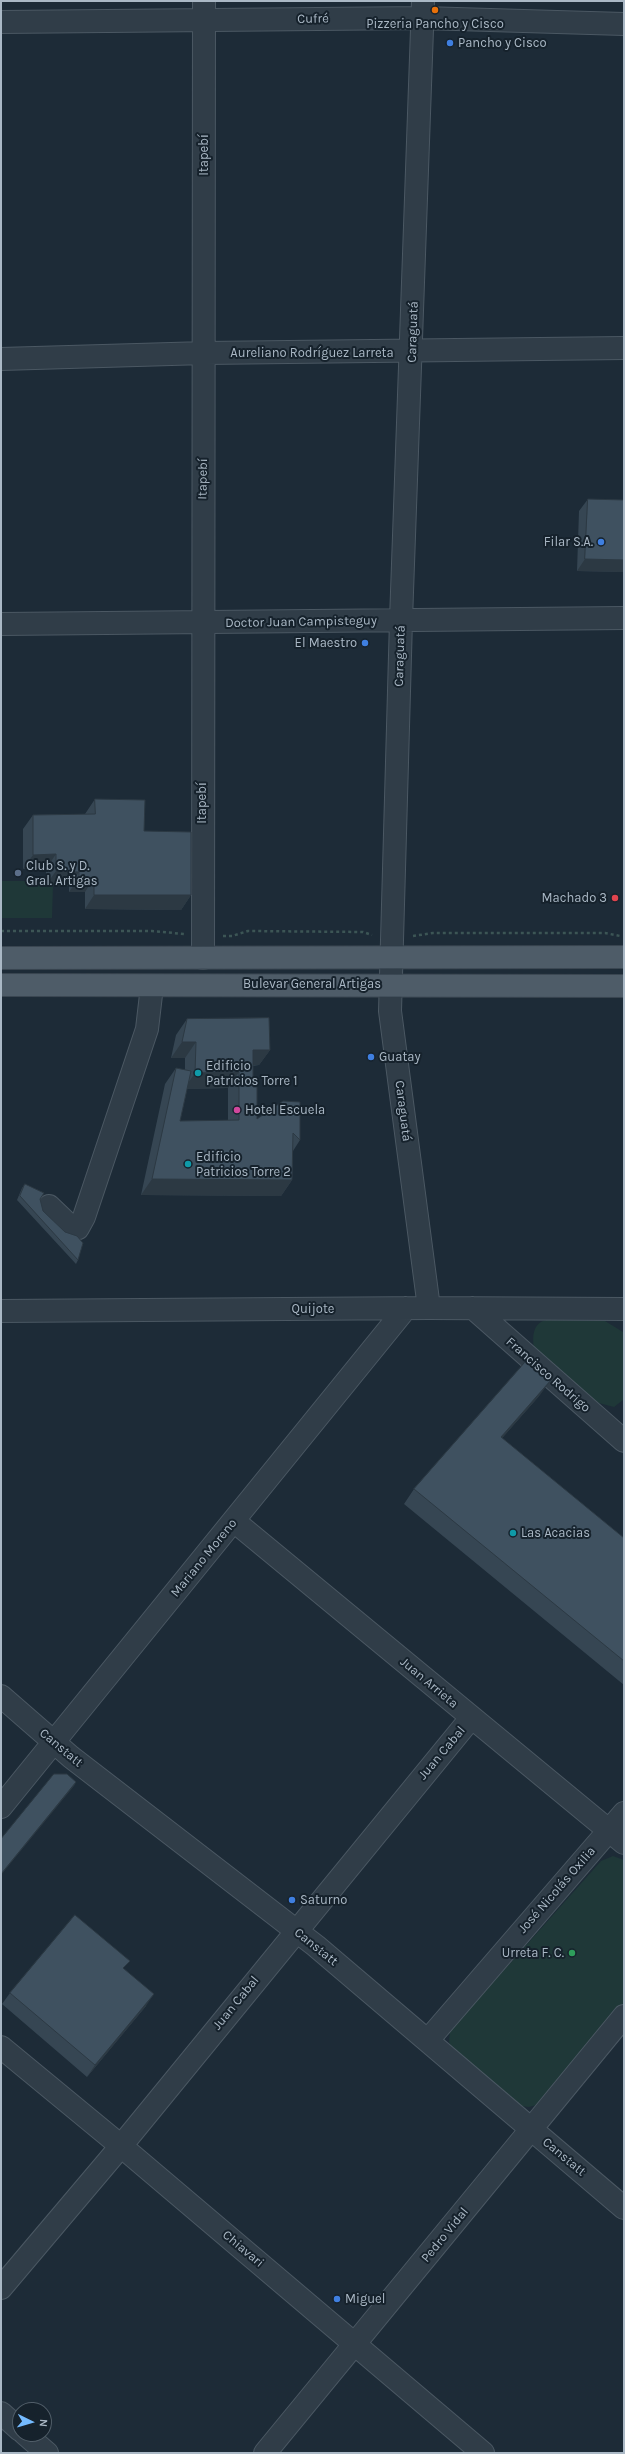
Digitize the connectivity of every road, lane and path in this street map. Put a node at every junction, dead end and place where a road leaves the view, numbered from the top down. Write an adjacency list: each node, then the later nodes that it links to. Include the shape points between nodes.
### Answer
1 (423, 10): 2 (street, Cufré); 4 (street, Cufré); 6 (street, Caraguatá)
2 (204, 11): 3 (street, Cufré); 7 (street, Itapebí)
3 (1, 22)
4 (624, 24)
5 (624, 348): 6 (street, Aureliano Rodríguez Larreta)
6 (412, 352): 7 (street, Aureliano Rodríguez Larreta); 10 (street, Caraguatá)
7 (204, 353): 8 (street, Aureliano Rodríguez Larreta); 11 (street, Itapebí)
8 (1, 358)
9 (624, 618): 10 (street, Doctor Juan Campisteguy)
10 (401, 620): 11 (street, Doctor Juan Campisteguy); 15 (street, Caraguatá)
11 (202, 623): 12 (street, Doctor Juan Campisteguy); 16 (street, Itapebí)
12 (1, 624)
13 (1, 931): 16 (path, via 152,931)
14 (624, 937): 15 (path, via 605,933 434,933)
15 (392, 946): 16 (main road, Bulevar General Artigas); 16 (path, via 377,936 363,932 248,931); 17 (main road, Bulevar General Artigas); 19 (street, Caraguatá)
16 (203, 947): 18 (main road, Bulevar General Artigas)
17 (624, 957)
18 (1, 958)
19 (391, 984): 21 (main road, Bulevar General Artigas); 22 (main road, Bulevar General Artigas); 25 (street, Caraguatá, via 390,1011)
20 (1, 985): 21 (main road, Bulevar General Artigas)
21 (152, 986): 23 (street, via 147,1029 84,1217 78,1228 71,1227)
22 (624, 986)
23 (49, 1206)
24 (406, 1308): 25 (street, Quijote); 28 (street, Quijote); 30 (street, Mariano Moreno)
25 (429, 1308): 26 (street, Quijote)
26 (473, 1308): 27 (street, Quijote); 29 (street, Francisco Rodrigo)
27 (624, 1309)
28 (1, 1311)
29 (624, 1441)
30 (234, 1522): 32 (street, Juan Arrieta); 33 (street, Mariano Moreno)
31 (1, 1696): 33 (street, Canstatt)
32 (471, 1718): 36 (street, Juan Arrieta); 37 (street, Juan Cabal)
33 (54, 1743): 34 (street, Mariano Moreno); 37 (street, Canstatt)
34 (1, 1807)
35 (624, 1813): 36 (street, José Nicolás Oxilia)
36 (616, 1837): 39 (street, José Nicolás Oxilia)
37 (295, 1930): 39 (street, Canstatt); 42 (street, Juan Cabal)
38 (624, 2016): 41 (street, Pedro Vidal)
39 (428, 2040): 41 (street, Canstatt)
40 (1, 2047): 42 (street, Chiavari)
41 (532, 2129): 43 (street, Canstatt); 45 (street, Pedro Vidal)
42 (121, 2146): 44 (street, Juan Cabal); 45 (street, Chiavari)
43 (624, 2208)
44 (1, 2288)
45 (355, 2344): 50 (street, Pedro Vidal); 51 (street, Chiavari)
46 (1, 2413): 47 (street)
47 (12, 2423)
48 (34, 2442): 49 (street)
49 (47, 2453)
50 (265, 2453)
51 (483, 2453)

